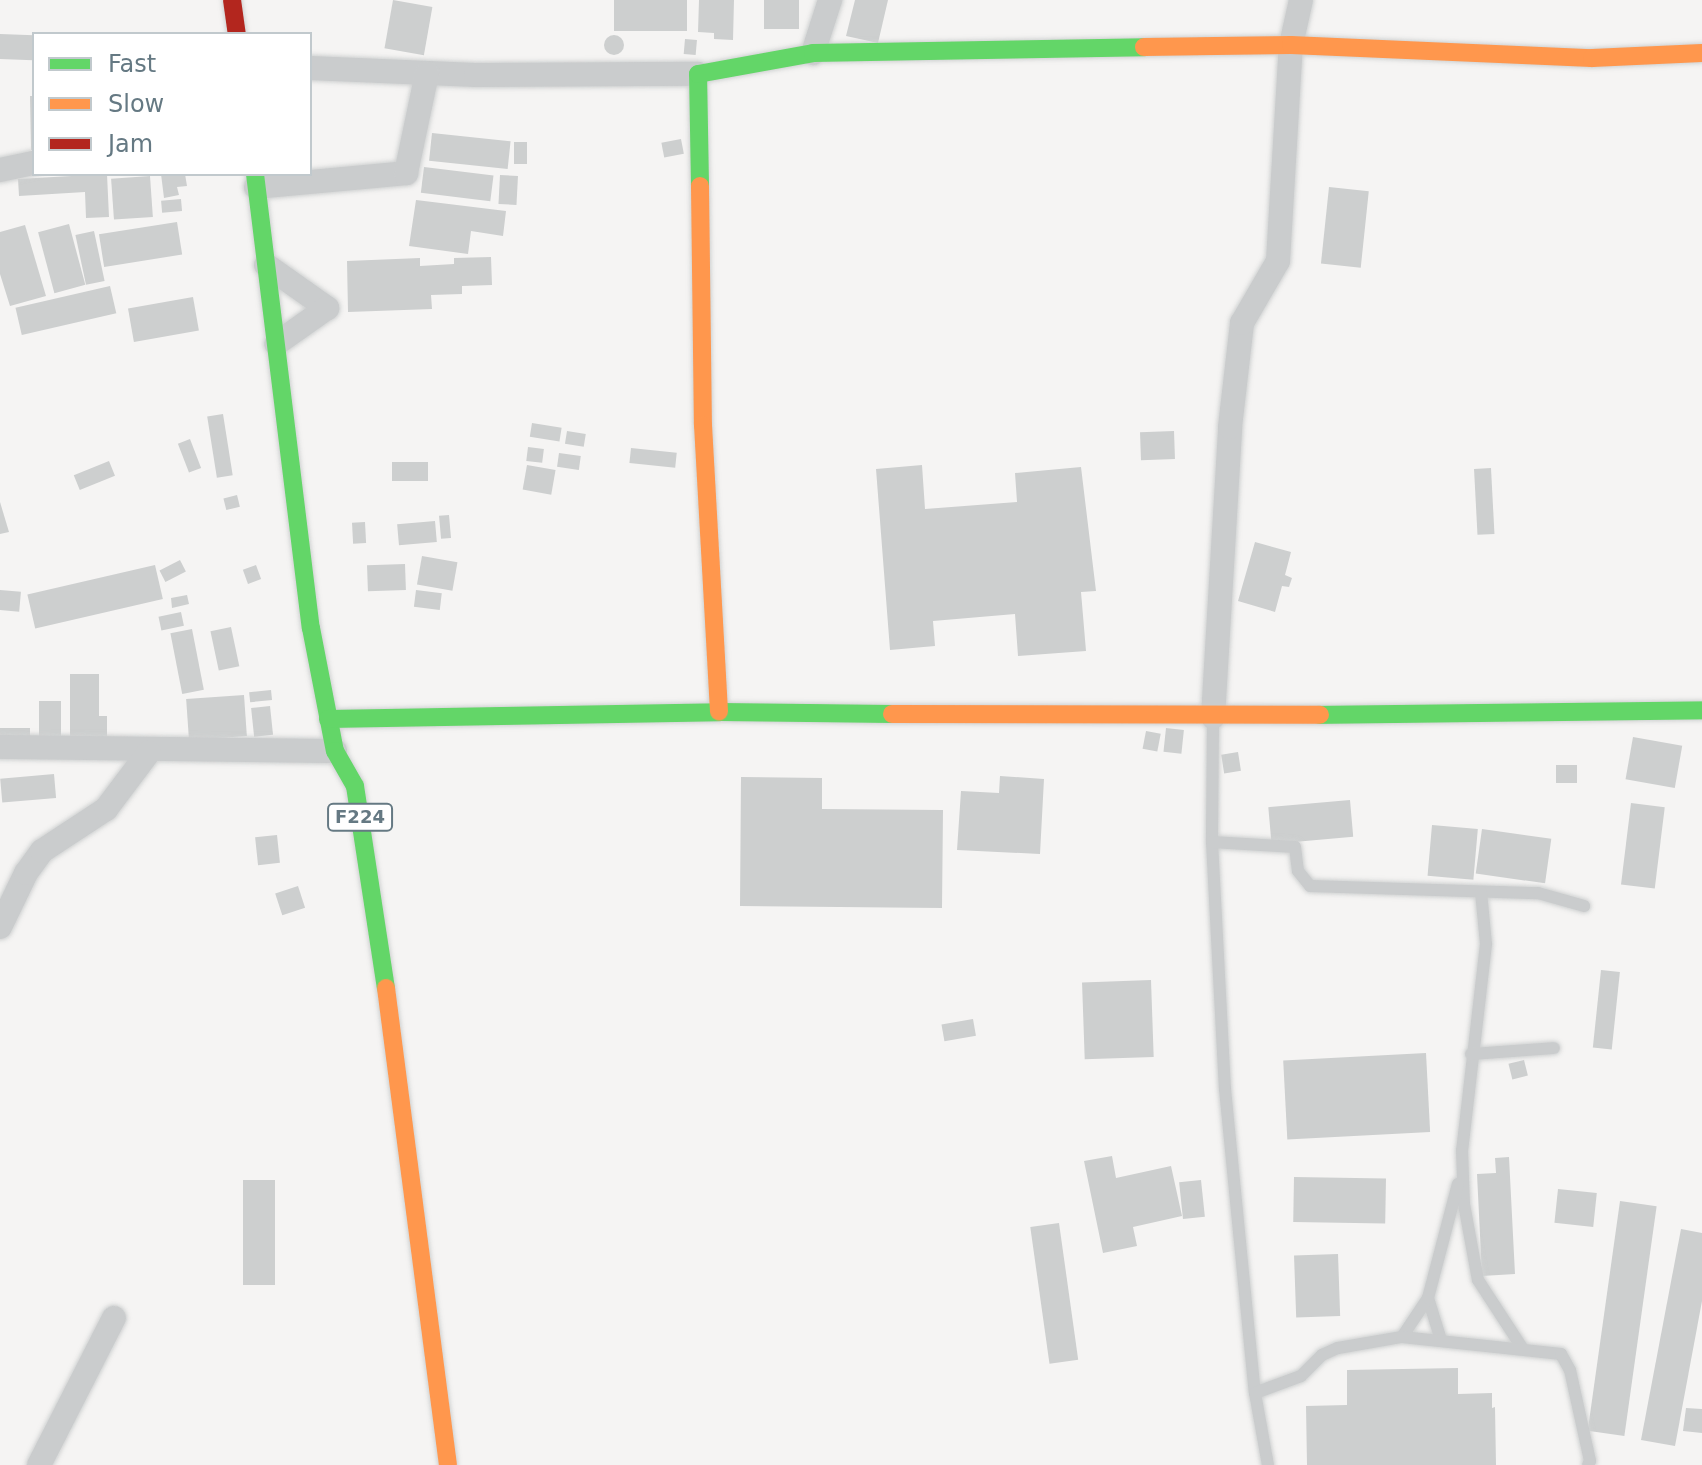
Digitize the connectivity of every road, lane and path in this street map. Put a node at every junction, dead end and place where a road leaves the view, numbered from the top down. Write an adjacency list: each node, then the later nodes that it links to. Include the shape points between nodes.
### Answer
1 (232, 0): 4 (street)
2 (830, 0): 6 (street)
3 (1301, 0): 5 (street)
4 (237, 32)
5 (1291, 45): 6 (street); 7 (street, via 1592,58); 19 (street, via 1278,261 1242,323 1235,382)
6 (813, 53): 10 (street)
7 (1702, 53)
8 (312, 68): 9 (street)
9 (427, 73): 10 (street); 14 (street, via 406,173)
10 (698, 74): 18 (street, via 703,425)
11 (0, 149): 12 (street)
12 (30, 163): 13 (street)
13 (0, 170)
14 (256, 181): 15 (street, F224)
15 (266, 265): 16 (street, F224); 16 (street, via 327,308)
16 (276, 344): 20 (street, F224, via 311,628)
17 (1702, 710): 19 (street)
18 (719, 712): 19 (street); 20 (street)
19 (1213, 717): 24 (lane)
20 (328, 719): 22 (street, F224)
21 (0, 747): 23 (street)
22 (335, 751): 23 (street); 38 (street, F224, via 355,786 376,909)
23 (149, 752): 27 (street, via 106,809 42,851)
24 (1212, 842): 25 (lane, via 1295,847 1298,871 1310,886); 36 (lane, via 1225,1089)
25 (1481, 892): 26 (lane, via 1538,893); 29 (lane, via 1486,944)
26 (1584, 906)
27 (0, 927)
28 (1554, 1048): 29 (lane)
29 (1471, 1054): 30 (lane)
30 (1461, 1173): 31 (lane); 35 (lane, via 1478,1280)
31 (1428, 1298): 33 (lane); 34 (lane)
32 (114, 1318): 37 (street)
33 (1402, 1337): 34 (lane); 36 (lane, via 1330,1351 1301,1376)
34 (1441, 1340): 35 (lane)
35 (1523, 1349): 40 (lane, via 1561,1354 1566,1360)
36 (1255, 1393): 39 (lane)
37 (39, 1465)
38 (448, 1465)
39 (1268, 1465)
40 (1588, 1465)

